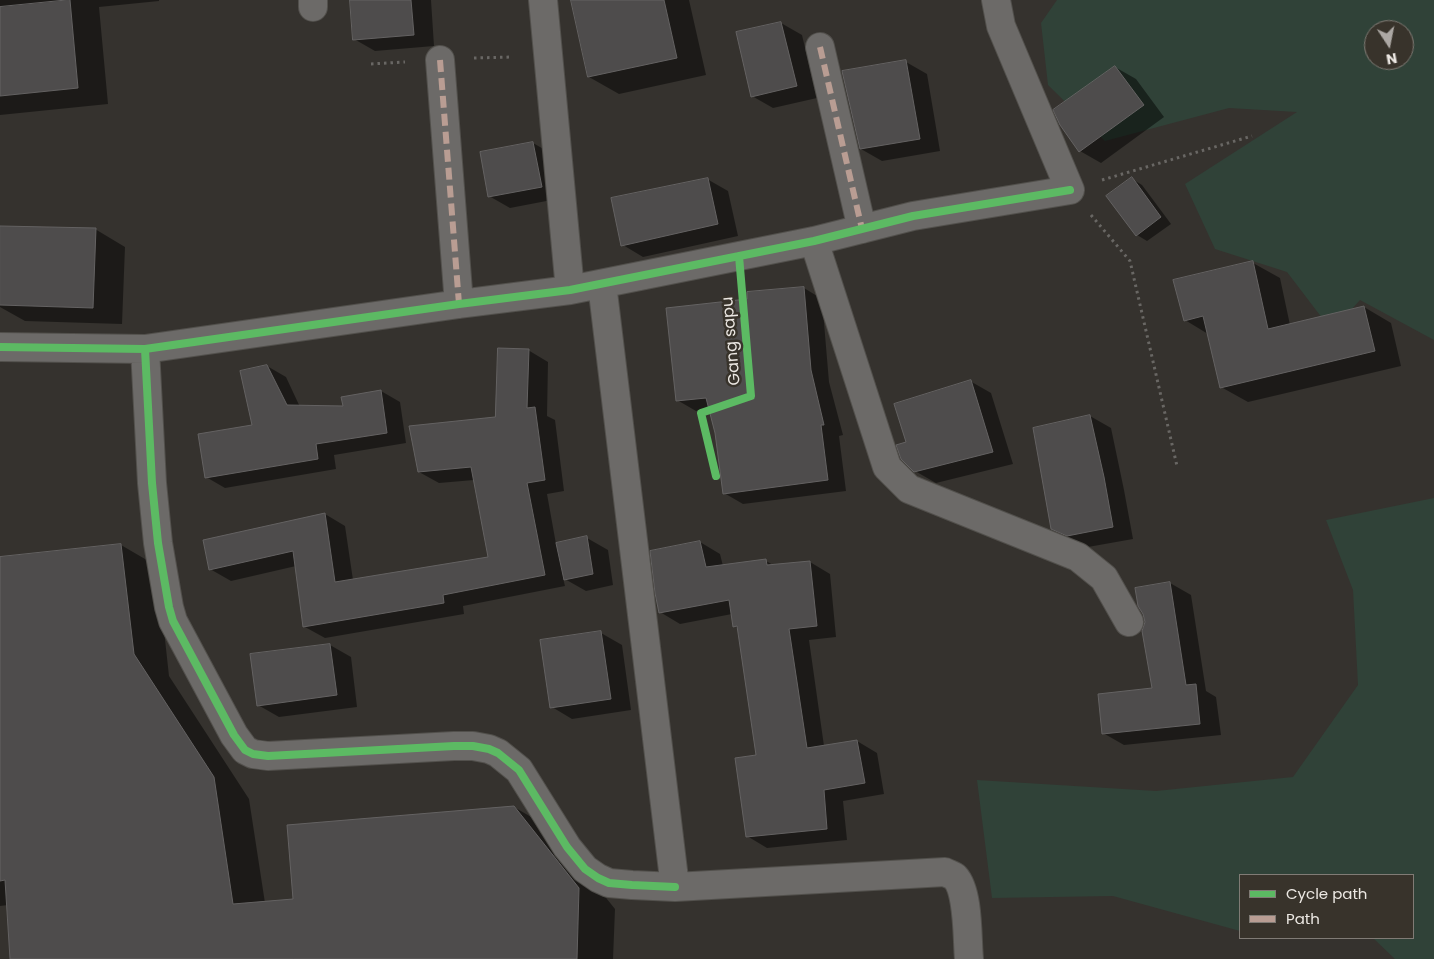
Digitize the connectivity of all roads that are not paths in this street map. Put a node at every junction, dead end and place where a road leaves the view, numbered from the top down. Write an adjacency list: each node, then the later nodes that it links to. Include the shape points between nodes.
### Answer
1 (543, 0): 8 (street)
2 (996, 0): 5 (street, via 1001,26 1070,190 913,216)
3 (820, 47): 5 (street)
4 (440, 60): 9 (street)
5 (862, 230): 6 (street)
6 (814, 241): 7 (street); 12 (street, via 887,467 909,489 1078,557 1104,578)
7 (602, 284): 8 (street); 13 (street)
8 (570, 290): 9 (street)
9 (459, 304): 11 (street)
10 (0, 347): 11 (street)
11 (145, 349): 13 (street, via 152,484 168,607 212,695 245,750 268,756 445,746 489,749 519,770 567,847 585,869 609,883)
12 (1129, 622)
13 (675, 887): 14 (street, via 945,872 954,876 961,886)
14 (969, 959)

